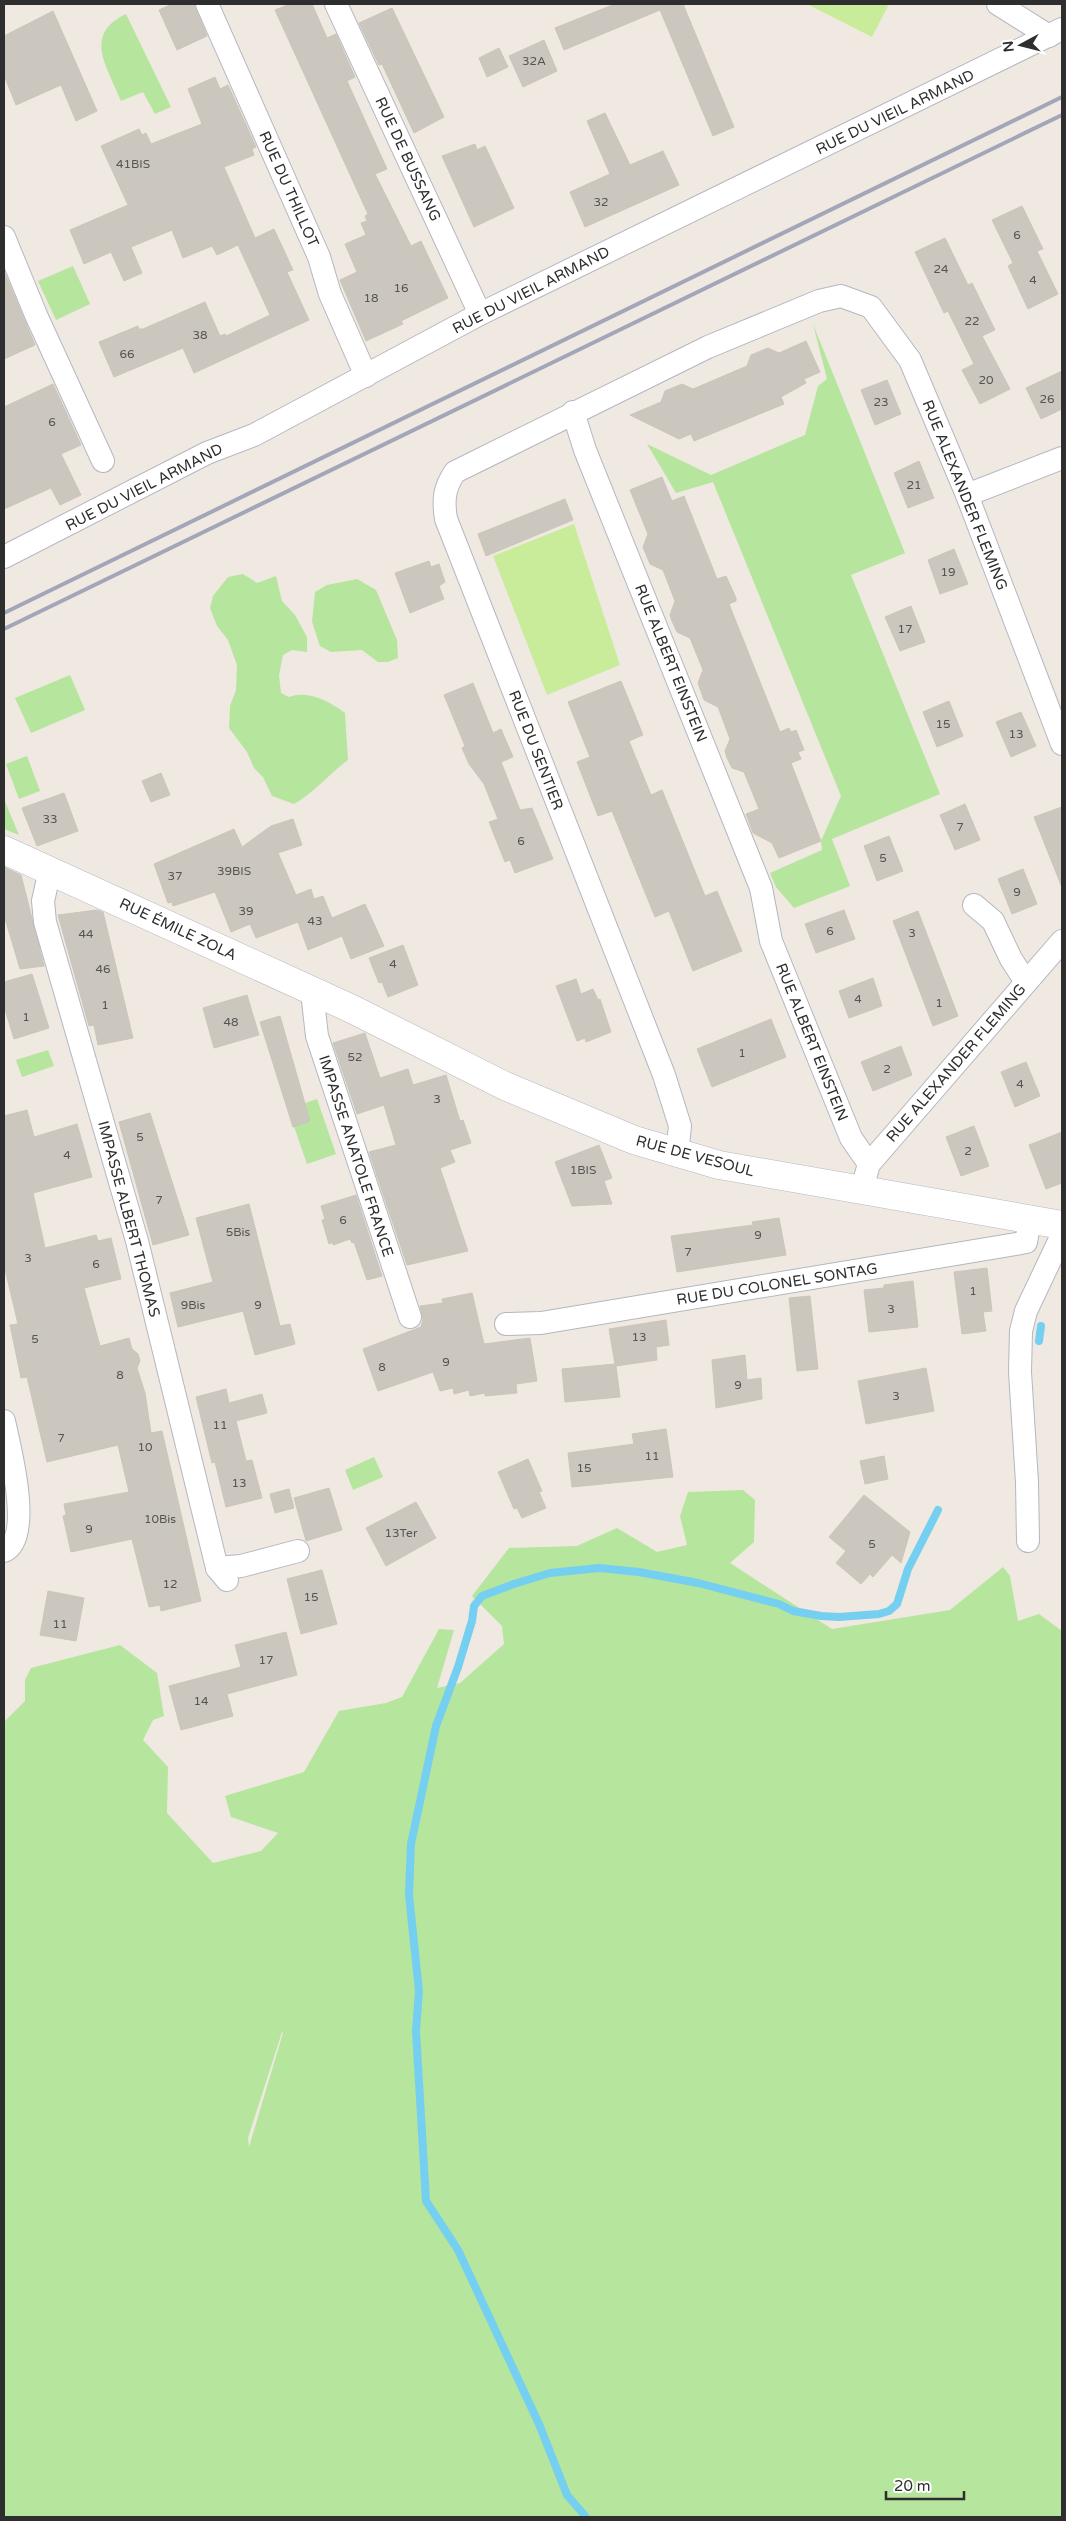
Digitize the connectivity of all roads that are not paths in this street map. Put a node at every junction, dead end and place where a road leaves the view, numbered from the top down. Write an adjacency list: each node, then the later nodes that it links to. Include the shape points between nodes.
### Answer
1 (207, 4): 7 (street, RUE DU THILLOT, via 318,257 330,294)
2 (336, 4): 6 (street, RUE DE BUSSANG)
3 (998, 4): 4 (street)
4 (1056, 33): 6 (street, RUE DU VIEIL ARMAND)
5 (4, 237): 10 (street, via 36,315)
6 (480, 314): 7 (street, RUE DU VIEIL ARMAND)
7 (366, 376): 12 (street, RUE DU VIEIL ARMAND, via 246,439 206,453)
8 (573, 412): 11 (street, RUE ALEXANDER FLEMING, via 708,347 819,301 841,296 871,307 910,360); 21 (street, RUE DU SENTIER, via 455,472 447,484 443,500 446,519 664,1075 680,1126); 22 (street, RUE ALBERT EINSTEIN, via 585,450 761,888 771,941 851,1138)
9 (1062, 458): 11 (street)
10 (104, 461)
11 (967, 495): 13 (street, RUE ALEXANDER FLEMING)
12 (4, 557)
13 (1062, 744)
14 (4, 850): 15 (street, RUE ÉMILE ZOLA)
15 (50, 870): 19 (street, RUE ÉMILE ZOLA); 32 (street, IMPASSE ALBERT THOMAS, via 43,901 45,922 134,1232 222,1574)
16 (974, 905): 18 (street, via 993,921)
17 (1062, 941): 18 (street, RUE ALEXANDER FLEMING)
18 (1026, 982): 22 (street, RUE ALEXANDER FLEMING)
19 (312, 992): 20 (street, RUE ÉMILE ZOLA); 27 (street, IMPASSE ANATOLE FRANCE, via 319,1043)
20 (352, 1009): 21 (street, RUE DE VESOUL, via 505,1086 634,1140)
21 (677, 1154): 23 (street, RUE DE VESOUL)
22 (869, 1164): 23 (street, RUE ALEXANDER FLEMING)
23 (862, 1192): 24 (street, RUE DE VESOUL)
24 (1030, 1221): 25 (street, RUE DE VESOUL); 28 (street, RUE DU COLONEL SONTAG, via 1026,1242 1016,1244 541,1323)
25 (1062, 1225)
26 (1062, 1235): 30 (street, via 1026,1311 1021,1331)
27 (410, 1317)
28 (506, 1324)
29 (4, 1421): 31 (street, via 17,1481 18,1524 14,1540)
30 (1028, 1541)
31 (4, 1551)
32 (298, 1551)

